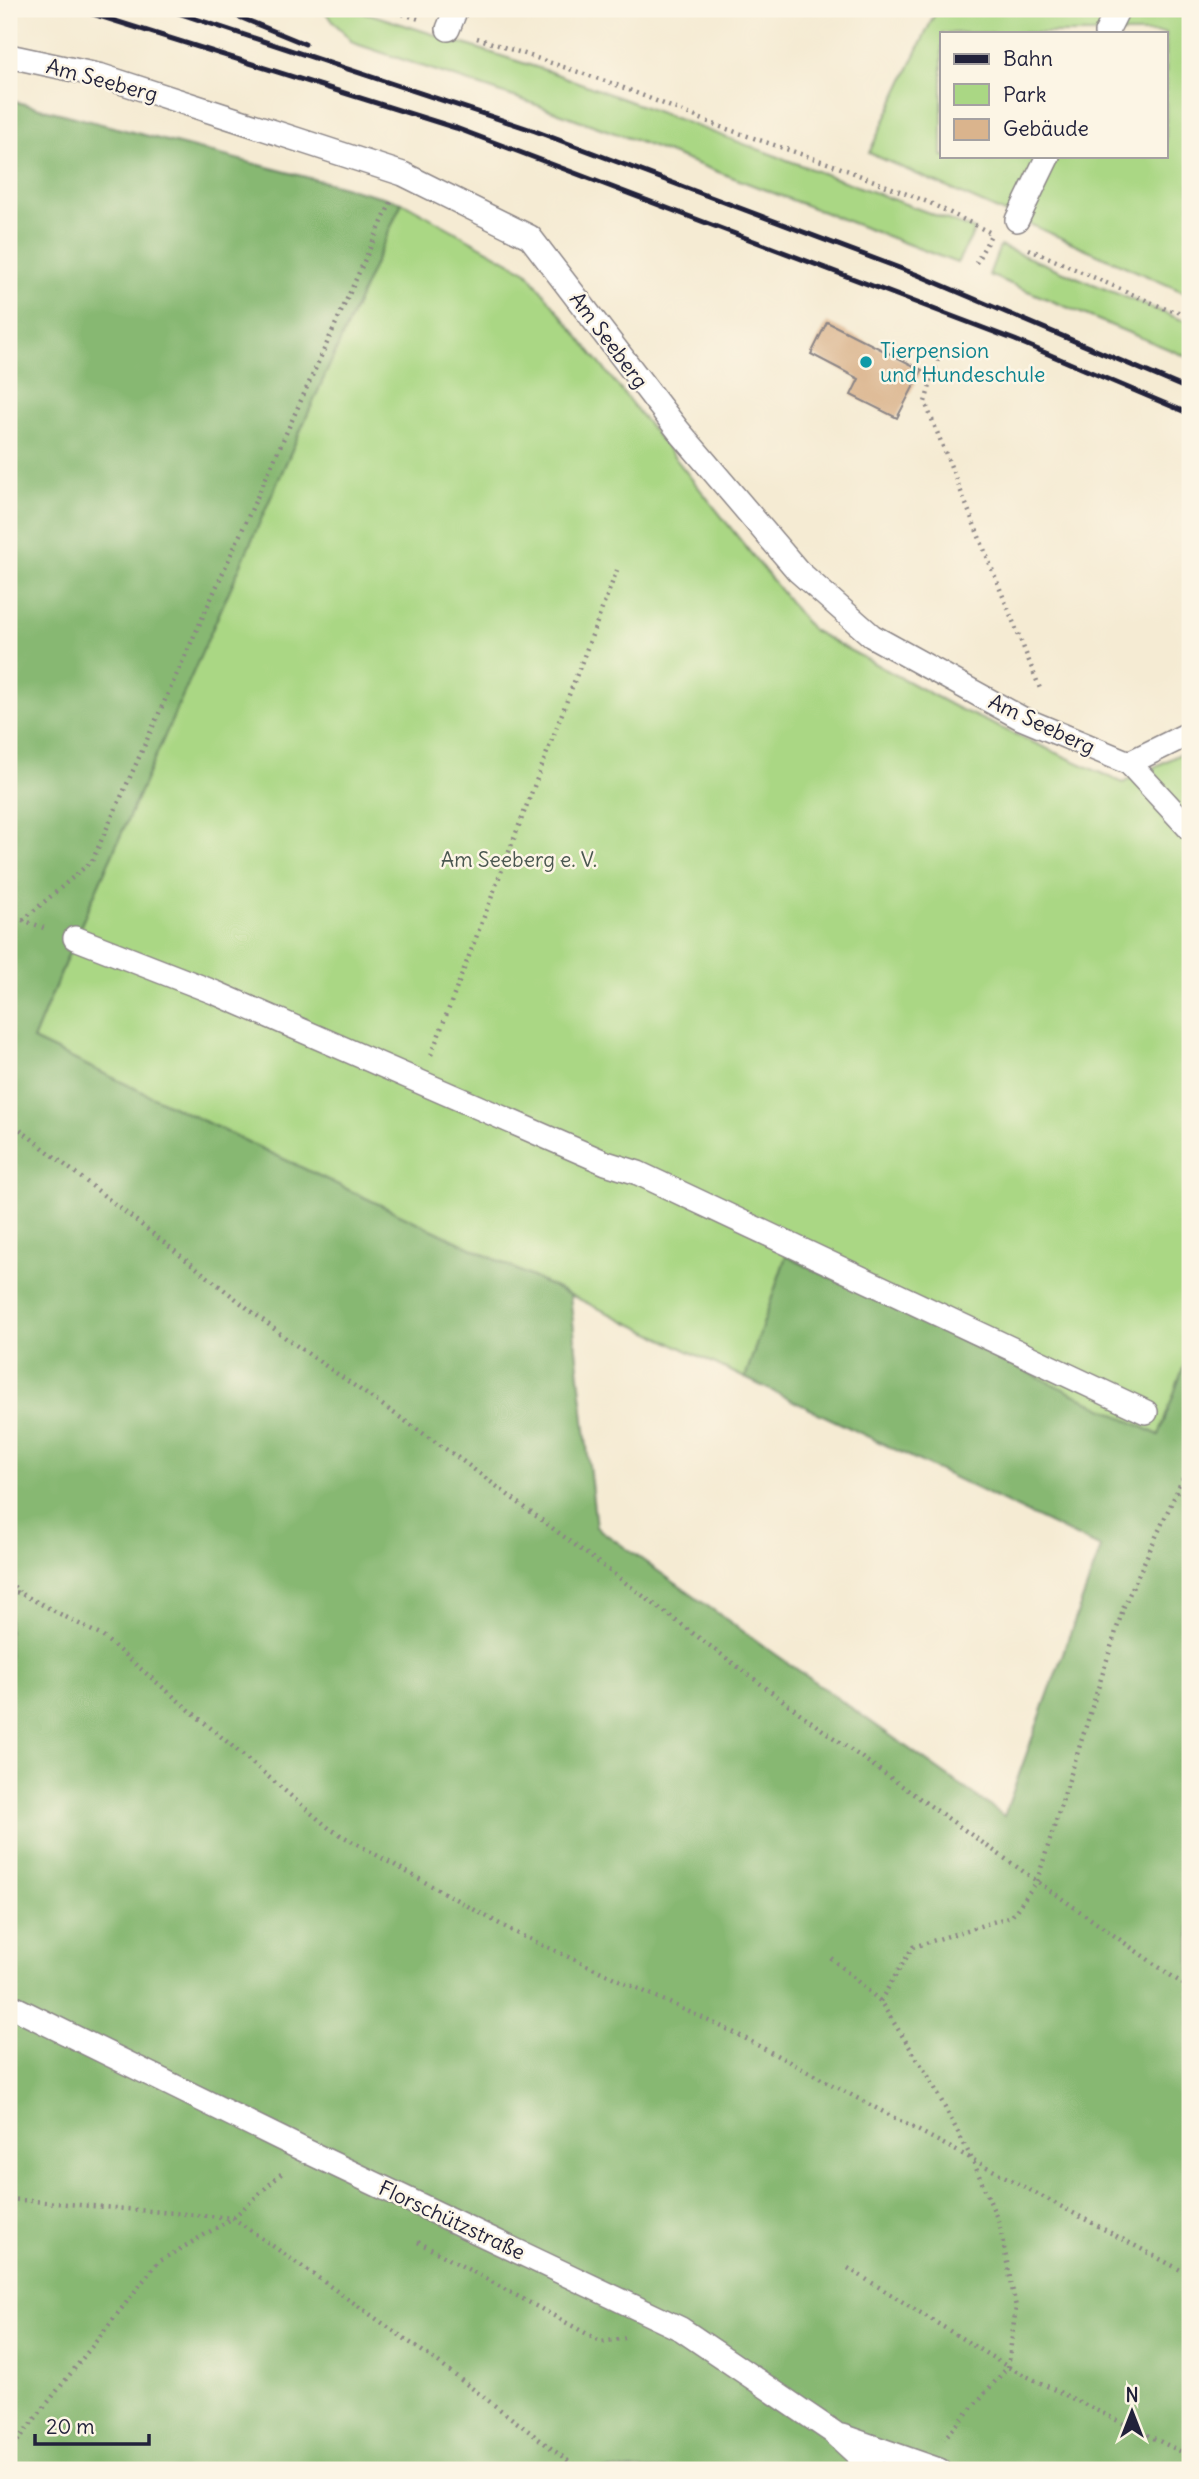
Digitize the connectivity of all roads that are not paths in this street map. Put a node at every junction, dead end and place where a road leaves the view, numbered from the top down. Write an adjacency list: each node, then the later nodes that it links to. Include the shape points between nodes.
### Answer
1 (1118, 9): 2 (lane)
2 (1106, 32)
3 (9, 56): 7 (lane, Am Seeberg, via 102,76 403,174 530,237 678,430 772,541 798,571 872,636 1021,718)
4 (1047, 158): 5 (lane)
5 (1010, 229)
6 (1190, 733): 7 (lane)
7 (1129, 763): 8 (lane)
8 (1190, 829)
9 (75, 938): 10 (lane, via 638,1173)
10 (1146, 1412)
11 (9, 2006): 12 (lane, Florschützstraße, via 681,2329)
12 (833, 2432): 13 (lane); 14 (lane, Florschützstraße)
13 (931, 2467)
14 (874, 2470)

